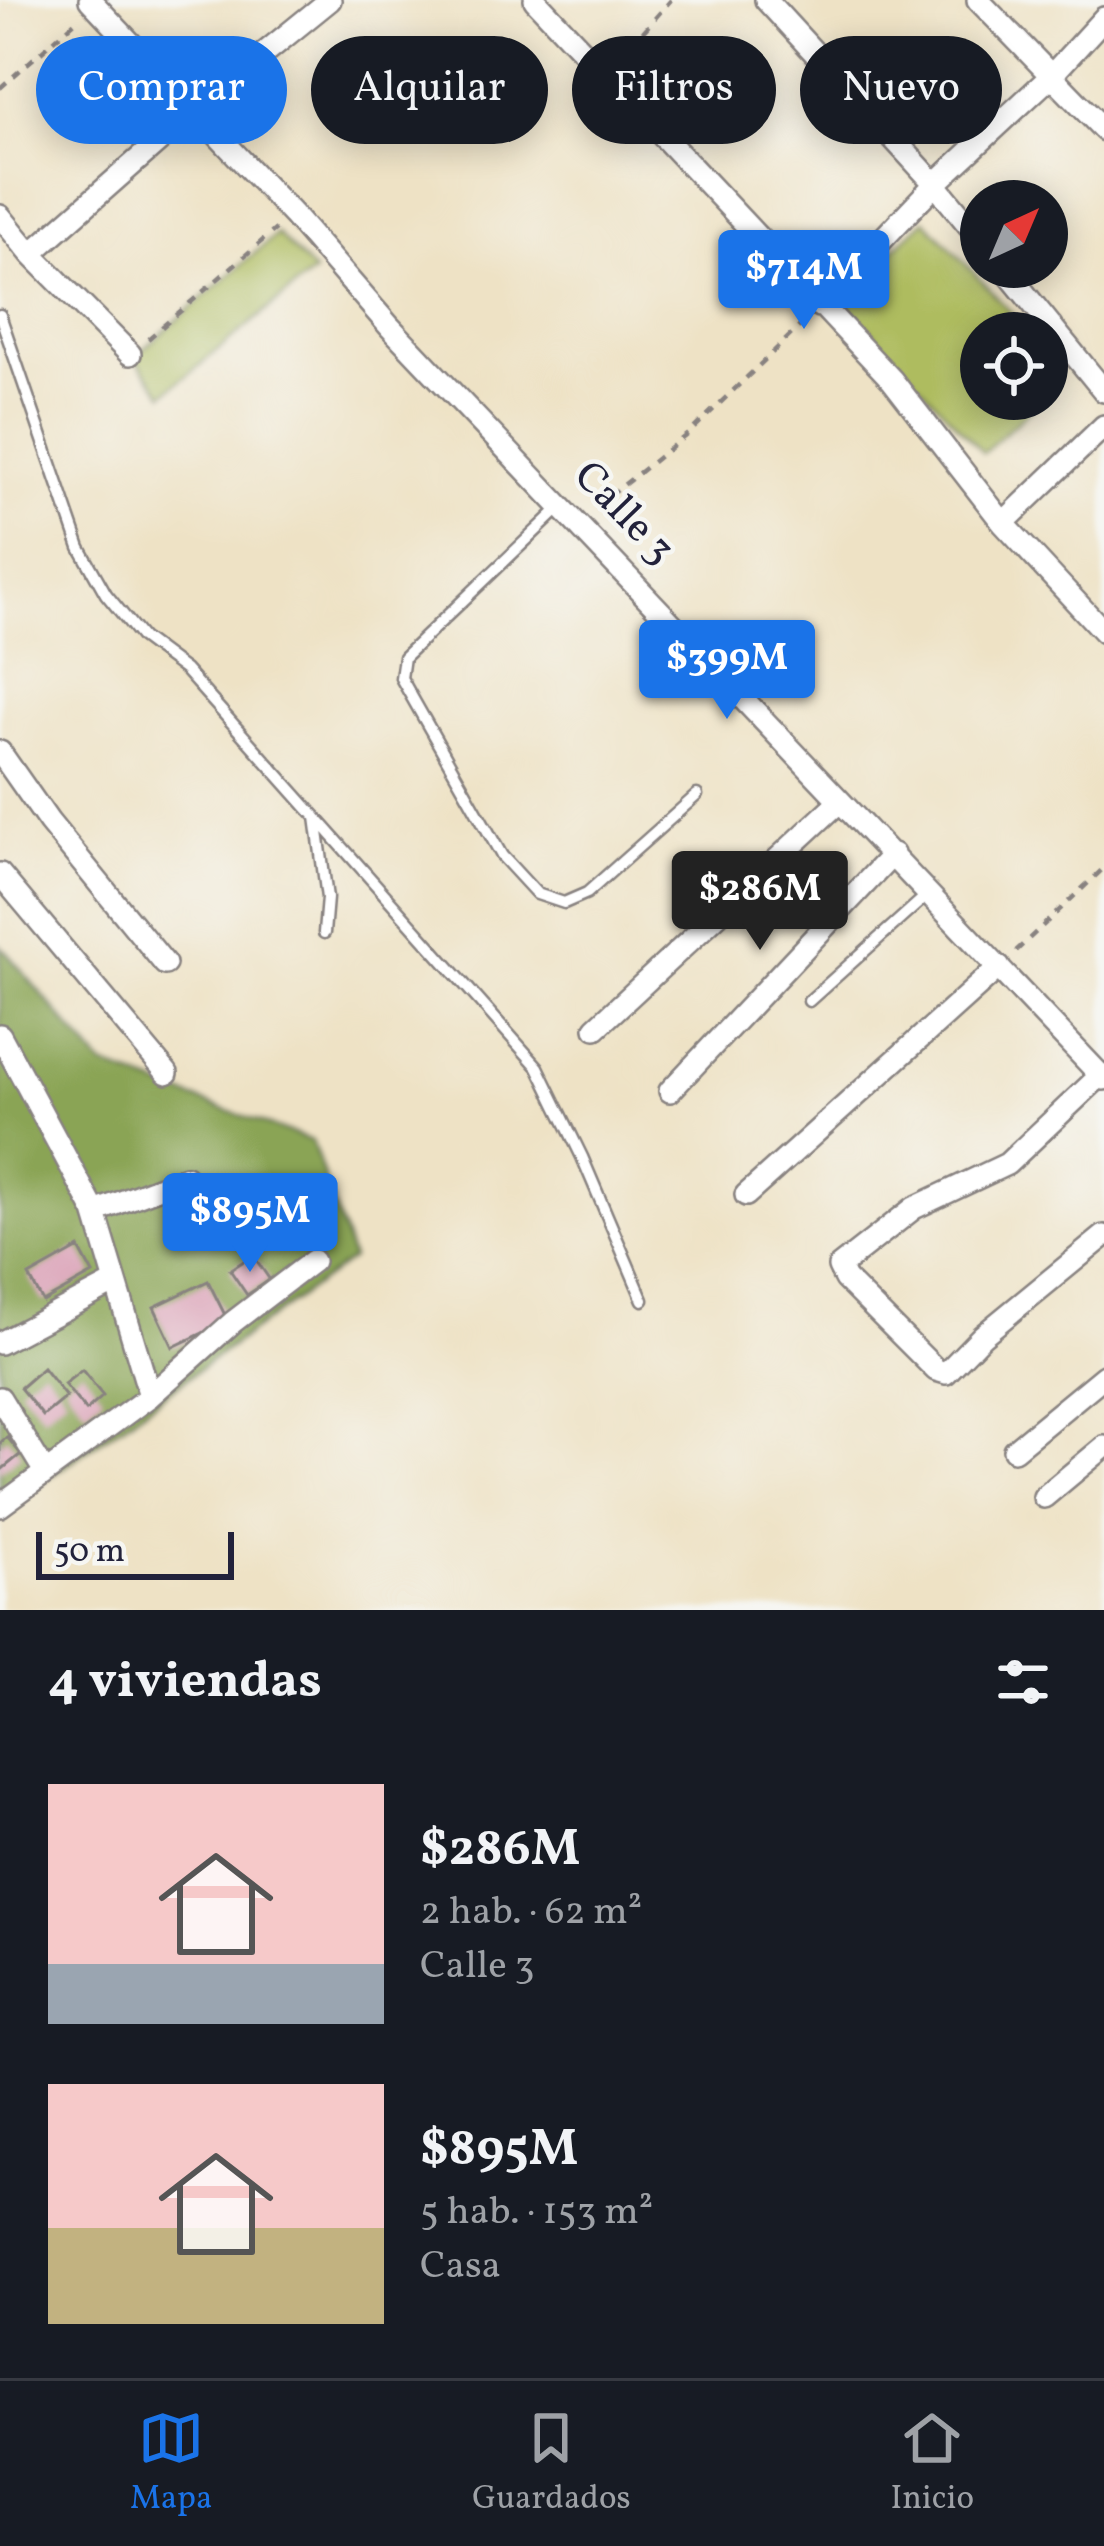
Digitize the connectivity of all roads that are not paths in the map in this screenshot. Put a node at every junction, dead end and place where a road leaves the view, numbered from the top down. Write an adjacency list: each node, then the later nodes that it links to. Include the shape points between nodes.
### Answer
1 (330, 0): 8 (street)
2 (536, 0): 18 (street)
3 (766, 0): 13 (street)
4 (978, 0): 9 (street)
5 (92, 2): 7 (street, Calle 3)
6 (1104, 18): 9 (street)
7 (123, 36)
8 (286, 36)
9 (1050, 77): 10 (street); 13 (street)
10 (1104, 130)
11 (156, 144): 16 (street)
12 (223, 144): 23 (street, Calle 3)
13 (935, 184): 14 (street); 18 (street)
14 (960, 214)
15 (0, 216): 16 (street)
16 (31, 254): 20 (street)
17 (1020, 288): 21 (street)
18 (819, 307): 24 (street, via 892,380)
19 (0, 315): 29 (lane, via 80,548 106,594)
20 (130, 354)
21 (1104, 391)
22 (1104, 426): 24 (street)
23 (562, 506): 27 (lane, via 404,657 401,678 502,856 537,894 565,903 587,893); 28 (street, Calle 3)
24 (1003, 523): 25 (street)
25 (1104, 632)
26 (0, 752): 34 (street)
27 (698, 794)
28 (840, 801): 30 (street, Calle 3); 37 (street)
29 (315, 814): 33 (lane); 48 (lane, via 538,1067)
30 (892, 854): 32 (street, Calle 3); 41 (street)
31 (0, 874): 39 (street)
32 (930, 893): 35 (street, Calle 3); 36 (lane)
33 (324, 933)
34 (165, 964)
35 (999, 967): 40 (street, Calle 3); 43 (street)
36 (809, 1001)
37 (596, 1028)
38 (0, 1035): 44 (street)
39 (167, 1073)
40 (1102, 1077): 45 (street, via 1007,1164 914,1208 839,1268 946,1373)
41 (670, 1091)
42 (186, 1177): 44 (street)
43 (746, 1195)
44 (94, 1212): 47 (street)
45 (1104, 1236)
46 (314, 1261): 51 (street)
47 (114, 1283): 49 (street); 51 (street)
48 (643, 1300)
49 (0, 1343)
50 (1104, 1376): 54 (street)
51 (151, 1396): 55 (street)
52 (0, 1399): 55 (street)
53 (1104, 1448): 56 (street)
54 (1014, 1450)
55 (45, 1472): 57 (street)
56 (1044, 1497)
57 (0, 1506)

